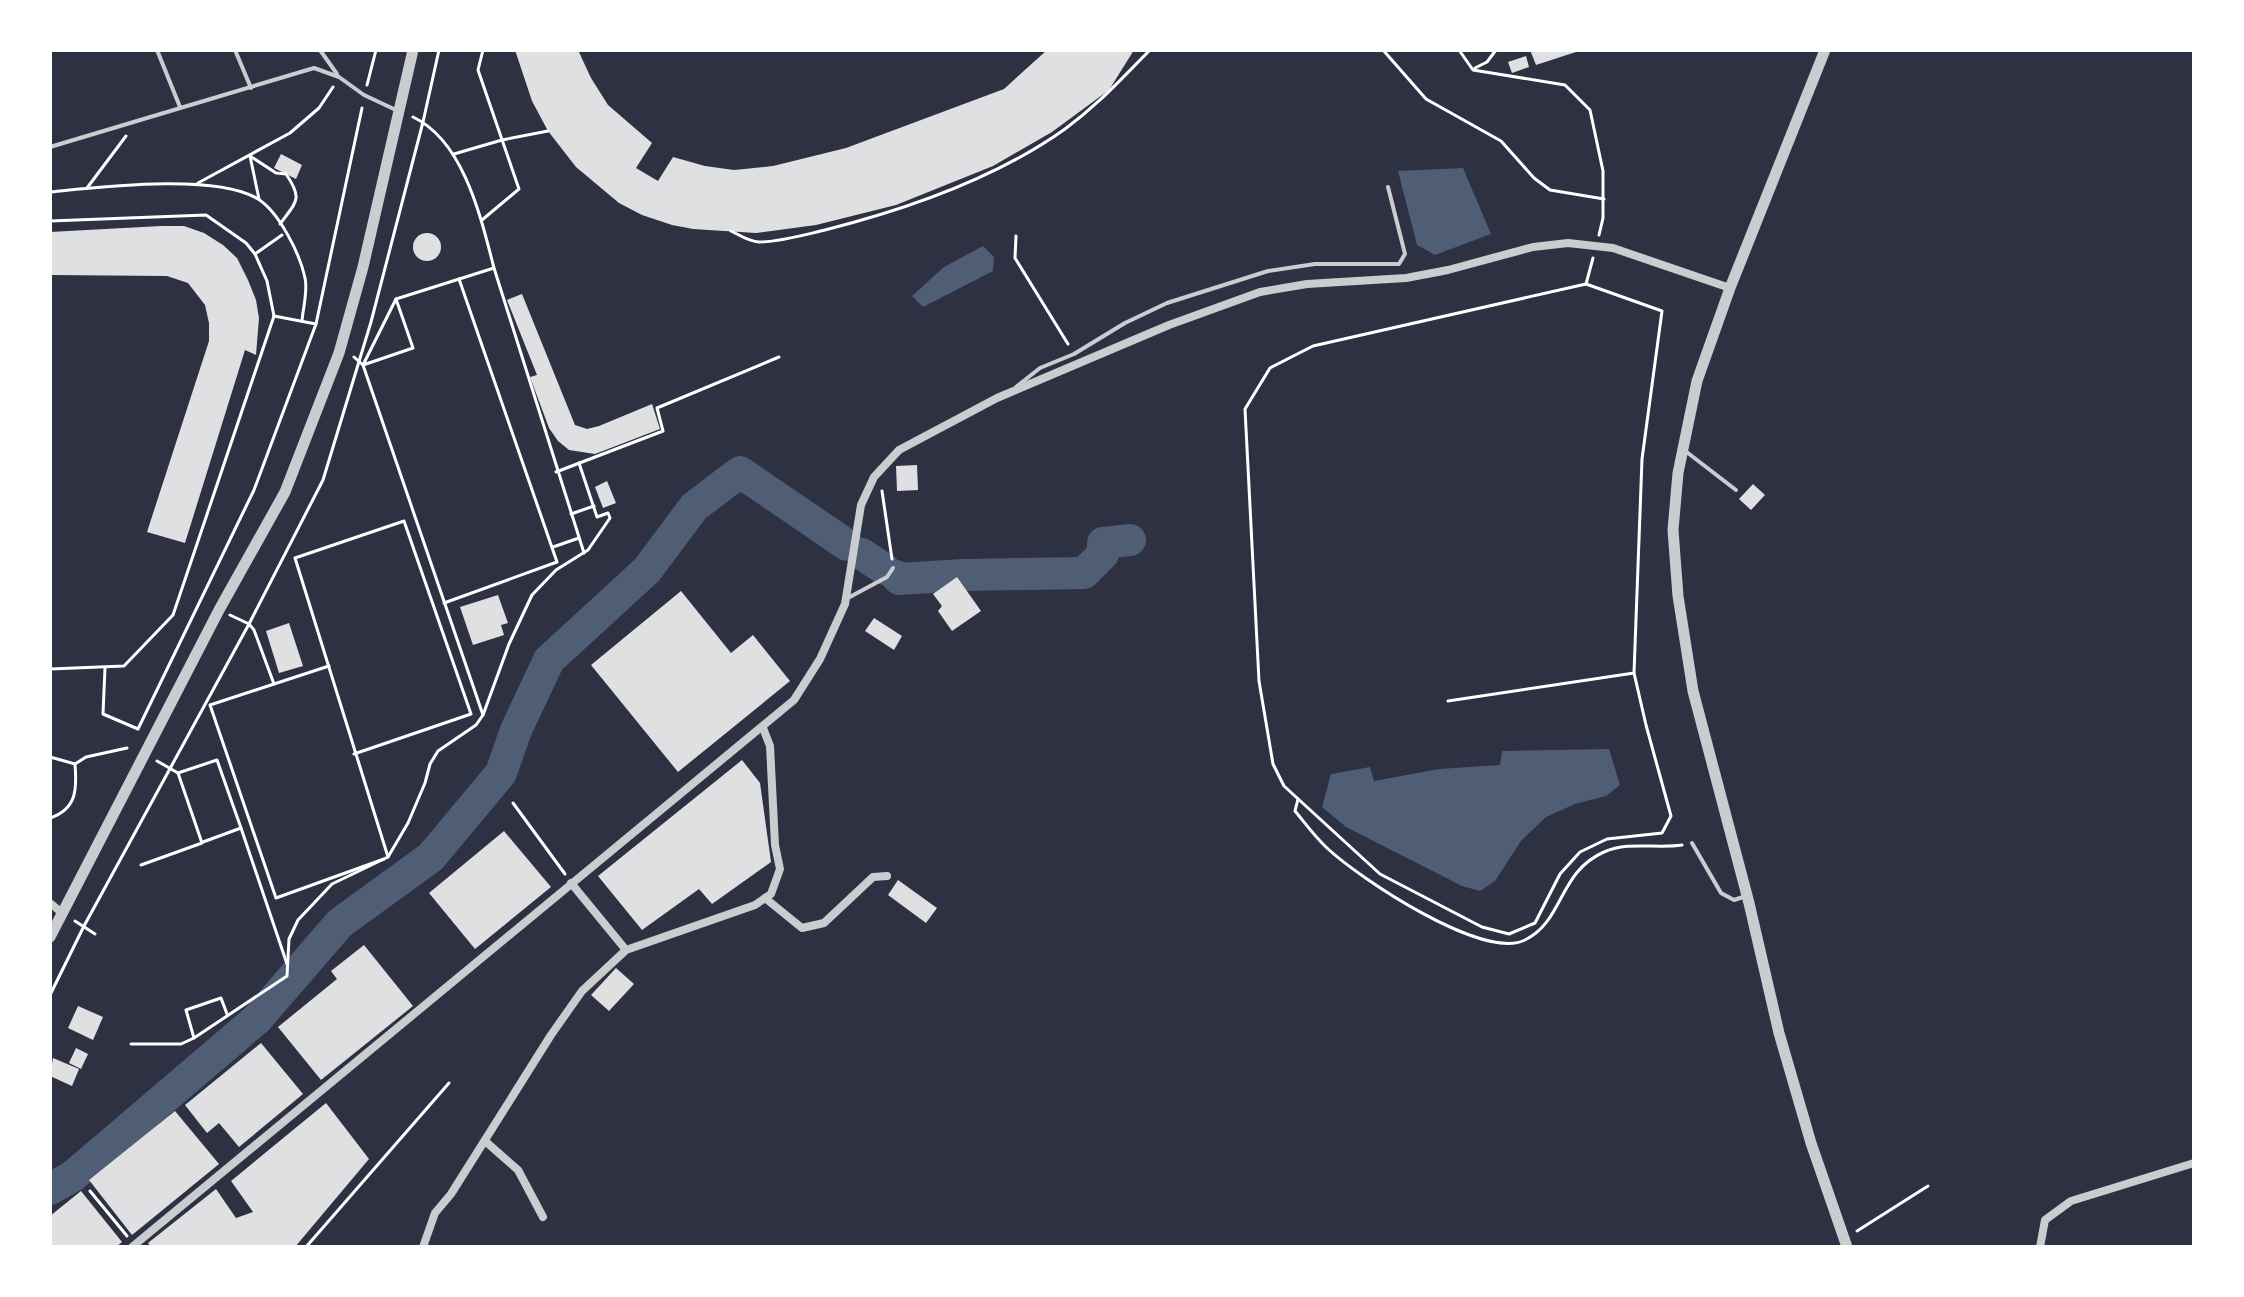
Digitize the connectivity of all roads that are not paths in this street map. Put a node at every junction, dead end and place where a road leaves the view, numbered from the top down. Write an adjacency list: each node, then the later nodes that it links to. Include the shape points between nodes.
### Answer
1 (157, 50): 10 (lane)
2 (235, 50): 9 (lane)
3 (320, 50): 8 (lane)
4 (413, 50): 11 (street)
5 (1324, 50): 6 (lane)
6 (1361, 50)
7 (1825, 50): 14 (street)
8 (339, 77): 9 (lane, via 314,68); 11 (lane)
9 (251, 88): 10 (lane)
10 (180, 108): 12 (lane)
11 (399, 111): 27 (street, via 339,353 285,492)
12 (50, 147)
13 (1388, 187): 15 (lane, via 1405,254 1399,264 1315,264 1268,271 1167,303 1040,368)
14 (1730, 288): 15 (street, via 1613,248 1568,243 1533,247 1406,278 1260,292); 16 (street, via 1697,381)
15 (1007, 393): 19 (street, via 899,450 879,471 861,505)
16 (1682, 449): 17 (lane); 24 (street, via 1673,530 1678,596 1693,691)
17 (1736, 490)
18 (893, 568): 19 (lane, via 887,577)
19 (846, 600): 20 (street, via 820,659 794,700)
20 (763, 728): 23 (street); 25 (street, via 770,746 780,869)
21 (1692, 843): 24 (lane, via 1721,893 1734,900)
22 (887, 876): 25 (street, via 873,877 824,923 802,928)
23 (571, 883): 29 (street); 34 (street)
24 (1747, 896): 33 (street, via 1779,1033)
25 (765, 898): 29 (street)
26 (50, 903): 27 (street)
27 (62, 913): 28 (street)
28 (50, 937)
29 (626, 950): 30 (street, via 582,991)
30 (485, 1141): 32 (street, via 518,1170); 35 (street, via 435,1213)
31 (2194, 1163): 36 (street, via 2071,1201 2045,1220)
32 (543, 1217)
33 (1845, 1244)
34 (134, 1247)
35 (423, 1247)
36 (2040, 1247)

